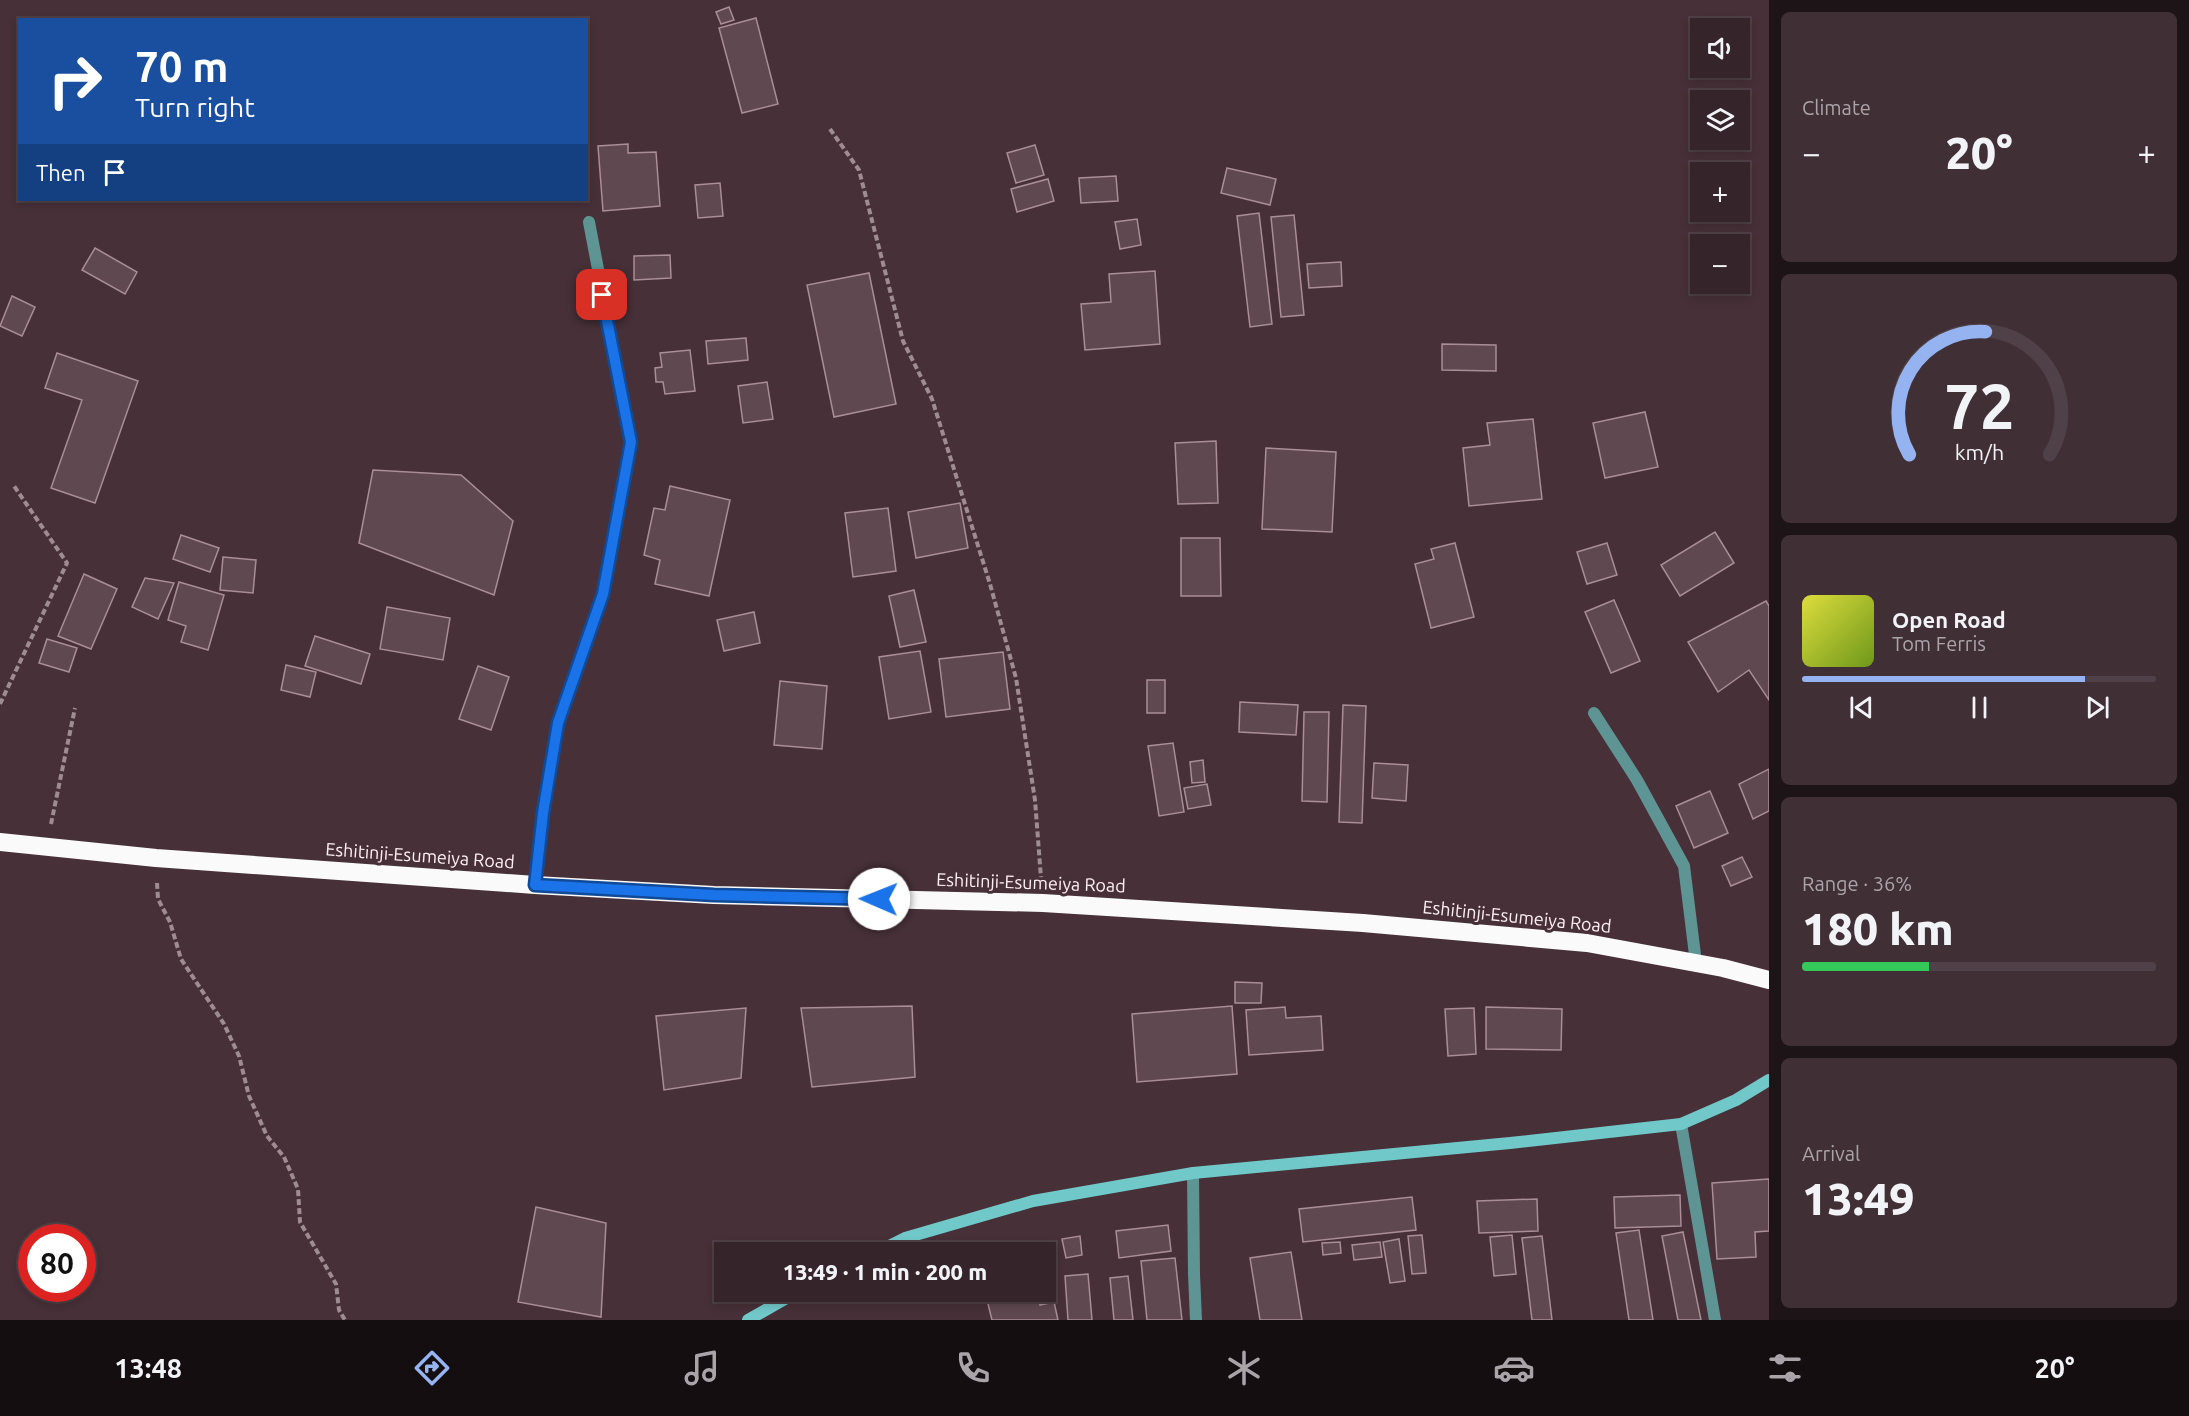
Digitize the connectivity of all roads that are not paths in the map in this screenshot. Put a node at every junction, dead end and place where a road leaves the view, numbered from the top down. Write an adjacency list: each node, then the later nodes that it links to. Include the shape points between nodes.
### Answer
1 (589, 222): 4 (street, via 631,442 603,594 558,723)
2 (1594, 713): 5 (street, via 1637,780 1684,866)
3 (0, 842): 4 (highway, Eshitinji-Esumeiya Road, via 156,858)
4 (535, 885): 5 (highway, Eshitinji-Esumeiya Road, via 714,895 1043,903 1363,922 1587,943)
5 (1696, 963): 6 (highway, Eshitinji-Esumeiya Road)
6 (1769, 980)
7 (1769, 1080): 8 (street, via 1737,1100)
8 (1681, 1124): 9 (street); 14 (street)
9 (1193, 1173): 10 (street, via 1033,1201); 13 (street)
10 (898, 1242)
11 (780, 1302): 12 (street)
12 (748, 1320)
13 (1196, 1320)
14 (1715, 1320)

